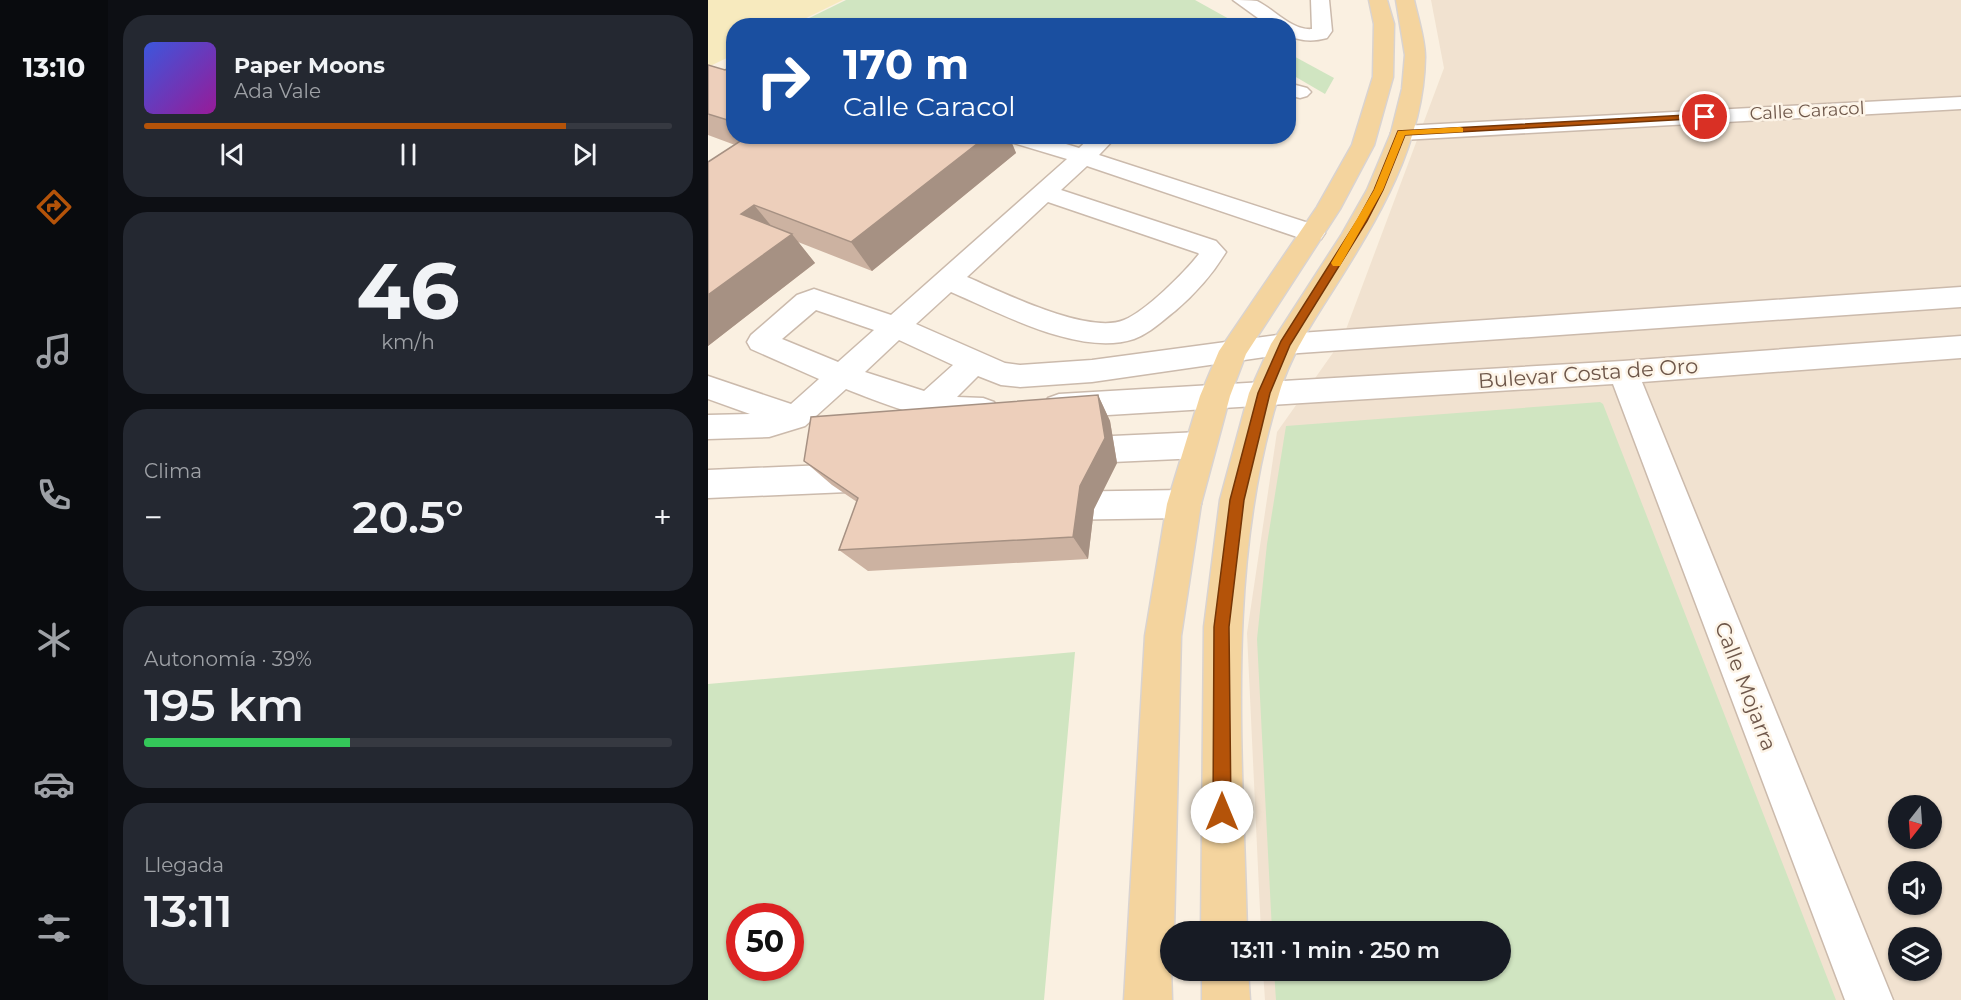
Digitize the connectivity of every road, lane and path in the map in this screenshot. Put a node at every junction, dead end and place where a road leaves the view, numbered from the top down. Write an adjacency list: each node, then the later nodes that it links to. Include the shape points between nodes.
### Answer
1 (1242, 0): 5 (street)
2 (1320, 0): 6 (street, via 1320,34 1305,36)
3 (1378, 0): 13 (main road, via 1384,24 1383,77 1363,145)
4 (1405, 0): 8 (main road, via 1415,55)
5 (1270, 18)
6 (1296, 32)
7 (1961, 103): 8 (street, Calle Caracol)
8 (1402, 133): 18 (main road, via 1354,236)
9 (1040, 144): 11 (street)
10 (1098, 144): 11 (street)
11 (1083, 158): 12 (street); 13 (street)
12 (1044, 193): 14 (street); 14 (street, via 1213,252 1175,295 1144,322 1124,331 1102,334 1048,321)
13 (1312, 233): 19 (main road)
14 (948, 280): 17 (street)
15 (1961, 297): 16 (street)
16 (1759, 311): 18 (street); 21 (street)
17 (898, 328): 22 (street); 24 (street); 24 (street, Bulevar Costa de Oro, via 814,299 761,342)
18 (1285, 344): 19 (street); 26 (main road)
19 (1233, 351): 22 (street, via 1092,371 1020,376 1001,374); 27 (main road)
20 (1958, 351): 21 (street, Bulevar Costa de Oro)
21 (1790, 360): 23 (street, Bulevar Costa de Oro)
22 (975, 361): 28 (street)
23 (1623, 372): 26 (street, Bulevar Costa de Oro); 43 (street, Calle Mojarra)
24 (844, 376): 28 (street, Bulevar Costa de Oro); 29 (street)
25 (708, 387): 29 (street)
26 (1264, 393): 27 (street, Bulevar Costa de Oro); 39 (main road, via 1237,500 1222,627)
27 (1215, 396): 28 (street, Bulevar Costa de Oro, via 966,410); 31 (main road)
28 (929, 405)
29 (795, 417): 30 (street, via 771,424)
30 (708, 427)
31 (1200, 445): 32 (street); 37 (main road)
32 (1042, 453)
33 (903, 465): 34 (street)
34 (869, 478): 35 (street); 36 (street)
35 (708, 484)
36 (894, 499)
37 (1184, 504): 38 (street); 41 (main road, via 1163,636)
38 (1024, 505)
39 (1224, 921)
40 (1225, 981): 42 (main road)
41 (1148, 1000)
42 (1226, 1000)
43 (1869, 1000)

